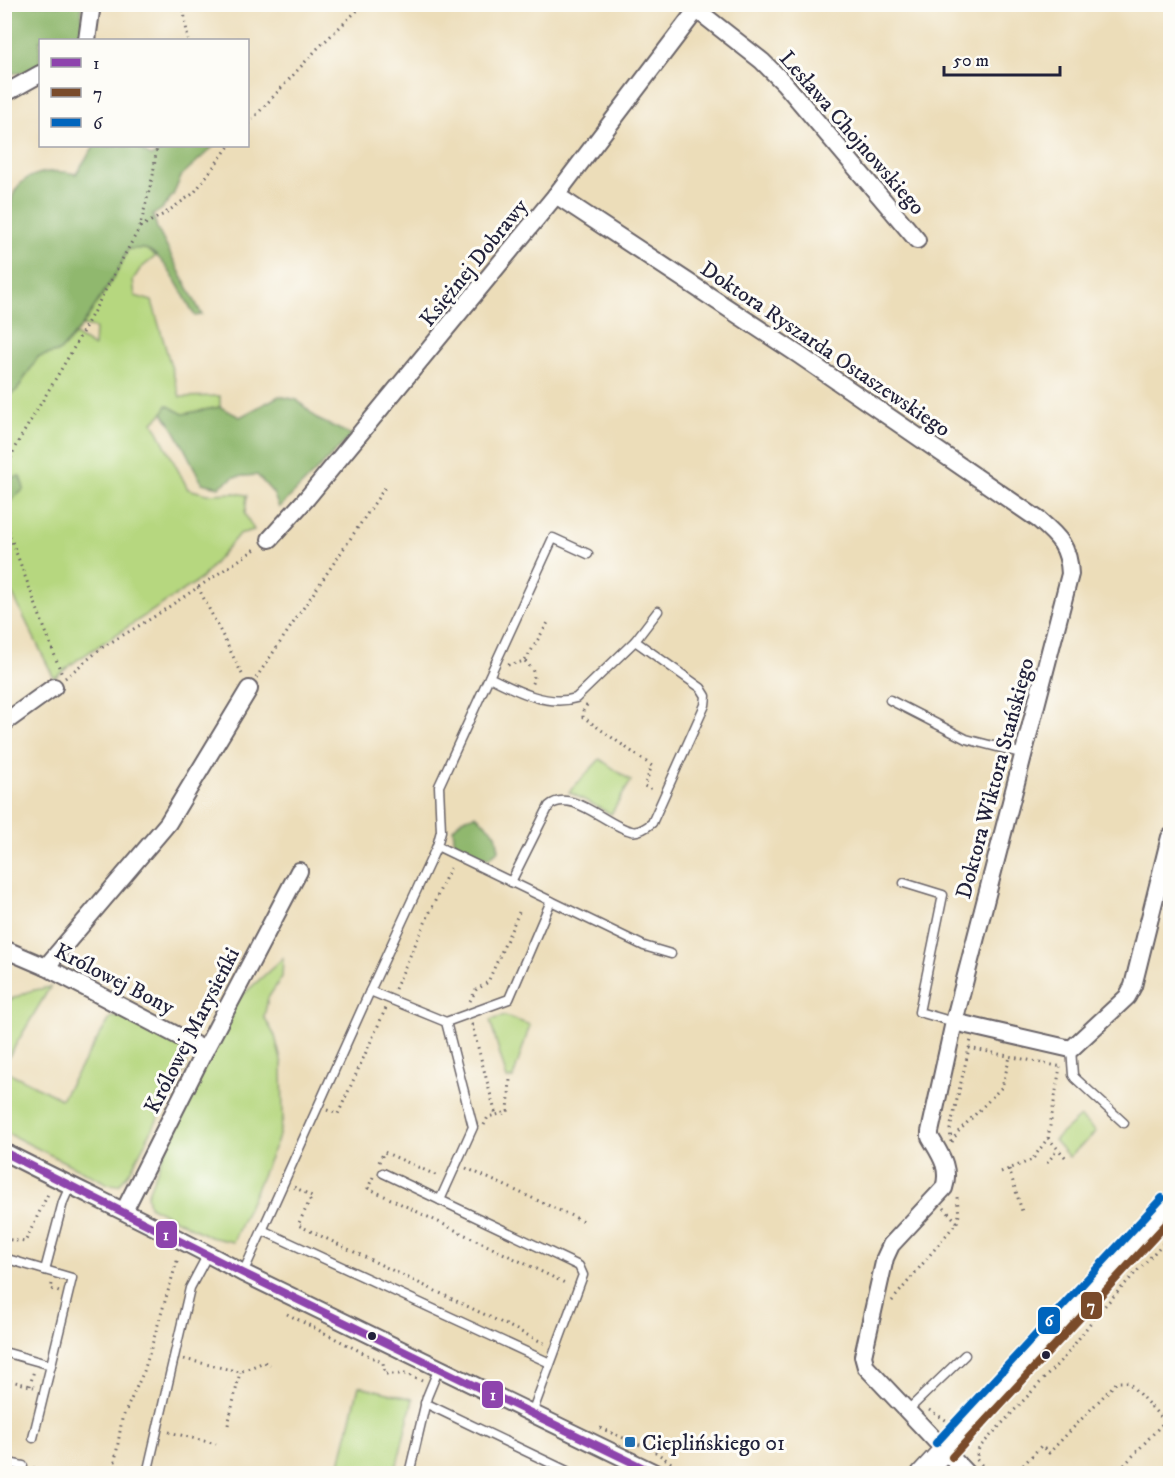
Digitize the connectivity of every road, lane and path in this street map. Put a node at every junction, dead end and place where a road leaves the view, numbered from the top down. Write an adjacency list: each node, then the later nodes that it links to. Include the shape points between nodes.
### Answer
1 (93, 4): 5 (street)
2 (183, 4): 6 (path)
3 (364, 4): 9 (path)
4 (699, 7): 12 (street, Księżnej Dobrawy); 14 (street, Lesława Chojnowskiego, via 784,83)
5 (87, 39)
6 (188, 39)
7 (39, 75): 8 (street)
8 (4, 94)
9 (249, 123)
10 (157, 147): 13 (path)
11 (228, 147): 13 (path, via 194,193)
12 (556, 195): 18 (street, Księżnej Dobrawy); 19 (street, Doktora Ryszarda Ostaszewskiego, via 1039,520)
13 (140, 227): 16 (path, via 15,447)
14 (917, 240)
15 (386, 486): 29 (path)
16 (4, 487)
17 (4, 507): 28 (path)
18 (270, 539): 21 (path)
19 (1064, 545): 34 (street, Doktora Wiktora Stańskiego, via 1070,558 1070,574)
20 (588, 554): 26 (lane, via 553,538)
21 (198, 586): 28 (path, via 103,647); 29 (path)
22 (658, 611): 24 (lane)
23 (549, 621): 25 (path)
24 (635, 641): 30 (lane, via 576,698); 40 (lane, via 706,696 652,823 630,831 567,800 554,801)
25 (525, 661): 26 (path, via 505,666); 30 (path, via 535,677)
26 (497, 663): 27 (lane)
27 (491, 678): 30 (lane); 37 (lane, via 439,786 441,831)
28 (59, 683): 33 (street)
29 (249, 689): 46 (street, via 168,823)
30 (526, 695)
31 (591, 699): 35 (path, via 582,711 583,717 652,766 644,786 656,791)
32 (890, 700): 34 (lane, via 966,739)
33 (4, 723)
34 (1024, 754): 52 (street, Doktora Wiktora Stańskiego)
35 (652, 800)
36 (1170, 837): 55 (street, via 1133,986 1127,997)
37 (437, 846): 40 (lane); 47 (lane)
38 (450, 868): 48 (path)
39 (299, 871): 56 (street, Królowej Marysieńki)
40 (511, 882): 42 (lane)
41 (904, 883): 52 (lane, via 943,895 919,1012)
42 (551, 901): 45 (lane, via 644,946); 51 (lane, via 509,999)
43 (520, 910): 49 (path, via 488,982 476,990)
44 (4, 949): 46 (street, Królowej Bony)
45 (671, 954)
46 (46, 967): 56 (street, Królowej Bony)
47 (370, 991): 48 (lane); 85 (lane)
48 (391, 999): 51 (lane); 61 (path, via 339,1114)
49 (469, 1005)
50 (481, 1021): 62 (path, via 472,1025)
51 (446, 1022): 75 (lane, via 474,1127)
52 (954, 1022): 53 (street); 107 (street, Doktora Wiktora Stańskiego, via 930,1132 944,1159 946,1183 891,1245 863,1348 866,1367)
53 (974, 1026): 54 (path); 55 (street)
54 (969, 1048): 57 (path); 57 (path, via 950,1129 952,1143 1002,1087)
55 (1071, 1049): 59 (lane)
56 (205, 1050): 82 (street, Królowej Marysieńki)
57 (1010, 1057): 58 (path)
58 (1060, 1067): 59 (path); 65 (path)
59 (1072, 1070): 63 (lane, via 1078,1082)
60 (510, 1079): 62 (path, via 508,1112)
61 (326, 1109)
62 (496, 1115): 64 (path, via 488,1117)
63 (1124, 1123)
64 (483, 1127)
65 (1048, 1138): 66 (path); 72 (path, via 1032,1160)
66 (1058, 1149): 69 (path); 70 (path)
67 (4, 1152): 76 (street)
68 (470, 1158): 71 (path)
69 (1067, 1159)
70 (1047, 1163)
71 (466, 1168): 75 (path, via 458,1186); 84 (path)
72 (1009, 1169): 73 (path); 83 (path)
73 (1001, 1172)
74 (383, 1173): 80 (lane)
75 (448, 1181): 80 (lane); 93 (path, via 384,1152 368,1188)
76 (70, 1186): 82 (street); 91 (lane)
77 (50, 1191): 87 (path, via 25,1242)
78 (957, 1191): 94 (path, via 957,1222)
79 (288, 1196): 95 (path, via 292,1186 312,1196 298,1226)
80 (440, 1200): 99 (lane, via 579,1266 583,1275)
81 (1170, 1205): 112 (street)
82 (124, 1211): 88 (street)
83 (1023, 1214)
84 (585, 1222)
85 (262, 1230): 92 (lane); 99 (lane)
86 (1170, 1236): 116 (path)
87 (4, 1239)
88 (208, 1254): 92 (street); 122 (lane, via 190,1288)
89 (4, 1258): 91 (lane)
90 (178, 1258): 121 (path, via 144,1371 122,1419)
91 (45, 1270): 100 (lane, via 72,1278)
92 (243, 1273): 102 (street)
93 (568, 1285)
94 (892, 1302)
95 (547, 1344)
96 (4, 1352): 100 (lane)
97 (965, 1355): 107 (lane)
98 (184, 1359): 103 (path)
99 (550, 1364): 108 (lane)
100 (51, 1365): 105 (lane)
101 (270, 1365): 103 (path, via 264,1362)
102 (439, 1368): 106 (lane); 108 (street)
103 (240, 1372): 110 (path)
104 (4, 1379): 105 (path)
105 (44, 1390): 114 (lane)
106 (425, 1403): 119 (lane); 123 (lane)
107 (912, 1406): 112 (path, via 955,1423); 117 (street, Doktora Wiktora Stańskiego)
108 (532, 1413): 124 (street)
109 (1164, 1422): 111 (path); 128 (path, via 1128,1382 1117,1382 1049,1454 1041,1446); 129 (path)
110 (228, 1425)
111 (1170, 1427)
112 (962, 1430): 116 (path); 117 (street)
113 (167, 1432): 115 (path)
114 (33, 1438)
115 (216, 1444)
116 (979, 1448): 127 (path, via 976,1459)
117 (944, 1450): 125 (street); 126 (street, Doktora Wiktora Stańskiego)
118 (4, 1462): 120 (lane, via 22,1466)
119 (567, 1471)
120 (21, 1473)
121 (113, 1473)
122 (147, 1473)
123 (409, 1473)
124 (657, 1473)
125 (922, 1473)
126 (967, 1473)
127 (990, 1473)
128 (1018, 1473)
129 (1116, 1473)

